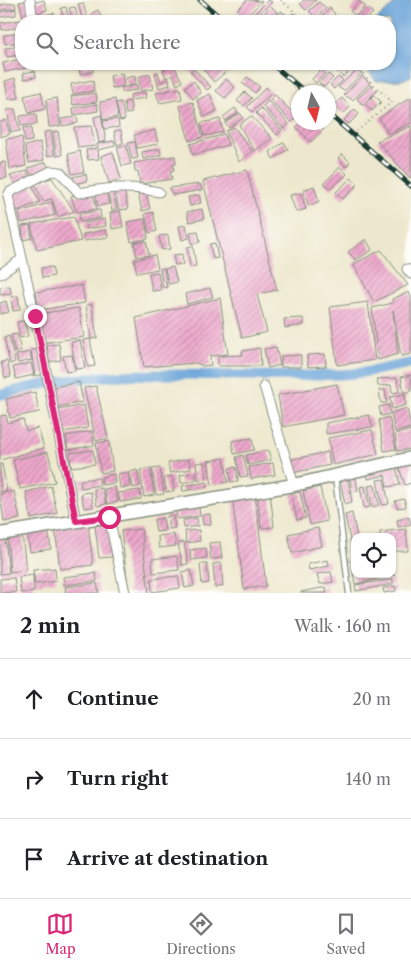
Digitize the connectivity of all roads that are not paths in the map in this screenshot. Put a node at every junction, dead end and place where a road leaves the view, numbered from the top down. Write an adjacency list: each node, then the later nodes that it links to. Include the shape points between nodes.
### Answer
1 (30, 0): 2 (street)
2 (32, 15)
3 (159, 192): 4 (street, via 119,186 79,193 60,172 51,171 8,196)
4 (22, 259): 5 (street); 11 (street)
5 (0, 274)
6 (264, 386): 9 (street)
7 (411, 458): 8 (street)
8 (335, 475): 9 (street); 14 (lane)
9 (294, 485): 10 (street)
10 (109, 517): 11 (street); 13 (street)
11 (76, 521): 12 (street)
12 (0, 534)
13 (124, 593)
14 (349, 593)

